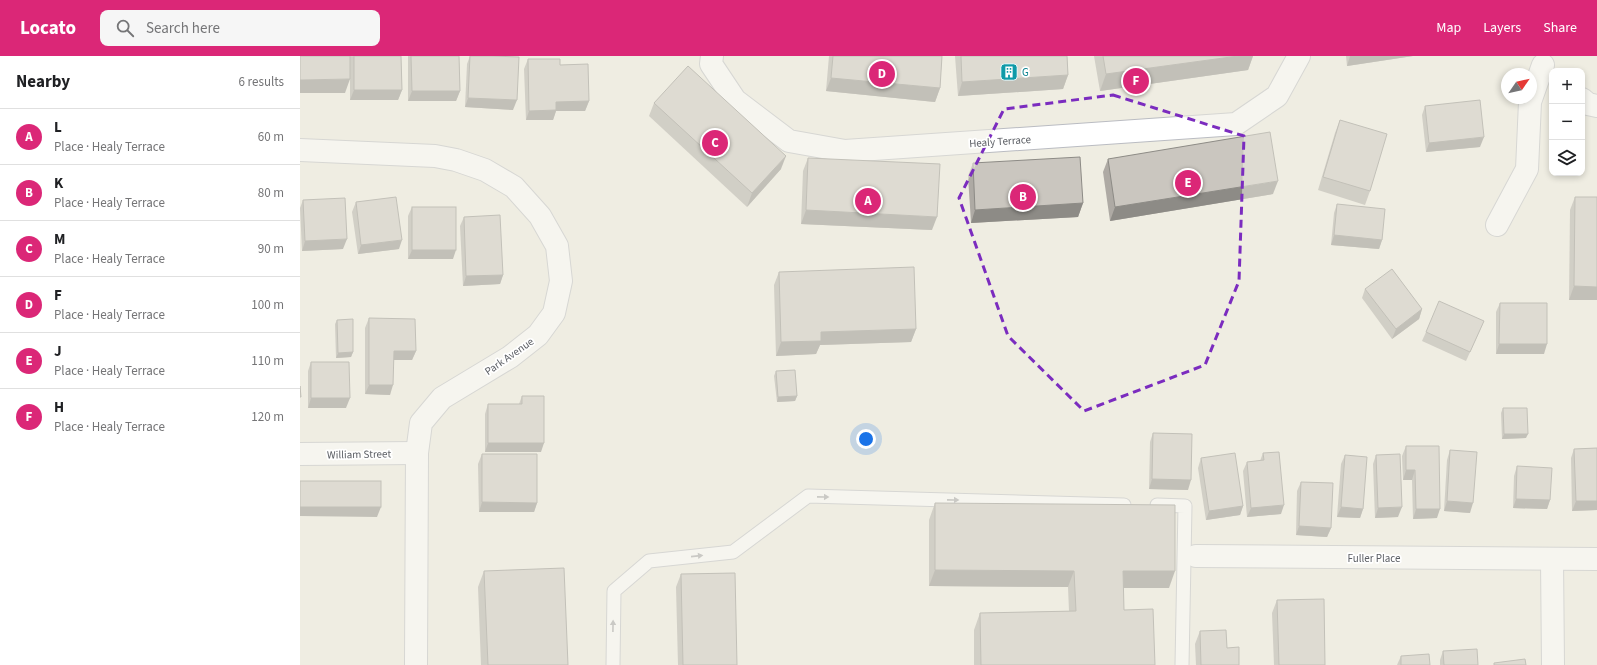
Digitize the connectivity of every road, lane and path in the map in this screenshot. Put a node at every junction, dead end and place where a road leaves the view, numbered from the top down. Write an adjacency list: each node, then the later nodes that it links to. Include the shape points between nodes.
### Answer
1 (712, 56): 2 (street, Healy Terrace, via 711,64 735,100 789,142 845,151 1236,124 1278,96)
2 (1299, 56)
3 (1544, 65): 7 (street, via 1530,102 1527,169)
4 (1585, 102): 5 (street)
5 (1597, 106)
6 (300, 150): 8 (street, Park Avenue, via 435,156 485,170 514,187 540,216 557,246 561,281 554,313 538,336 510,357 442,398 422,423)
7 (1497, 225)
8 (417, 453): 9 (street, William Street); 13 (street, Park Avenue)
9 (300, 454)
10 (1196, 556): 11 (street, Fuller Place)
11 (1552, 559): 12 (street, Fuller Place); 16 (street)
12 (1597, 559)
13 (416, 665)
14 (613, 665): 15 (lane, one-way to 15, via 614,591 648,561 733,552 808,496 1185,506)
15 (1182, 665)
16 (1553, 665)

